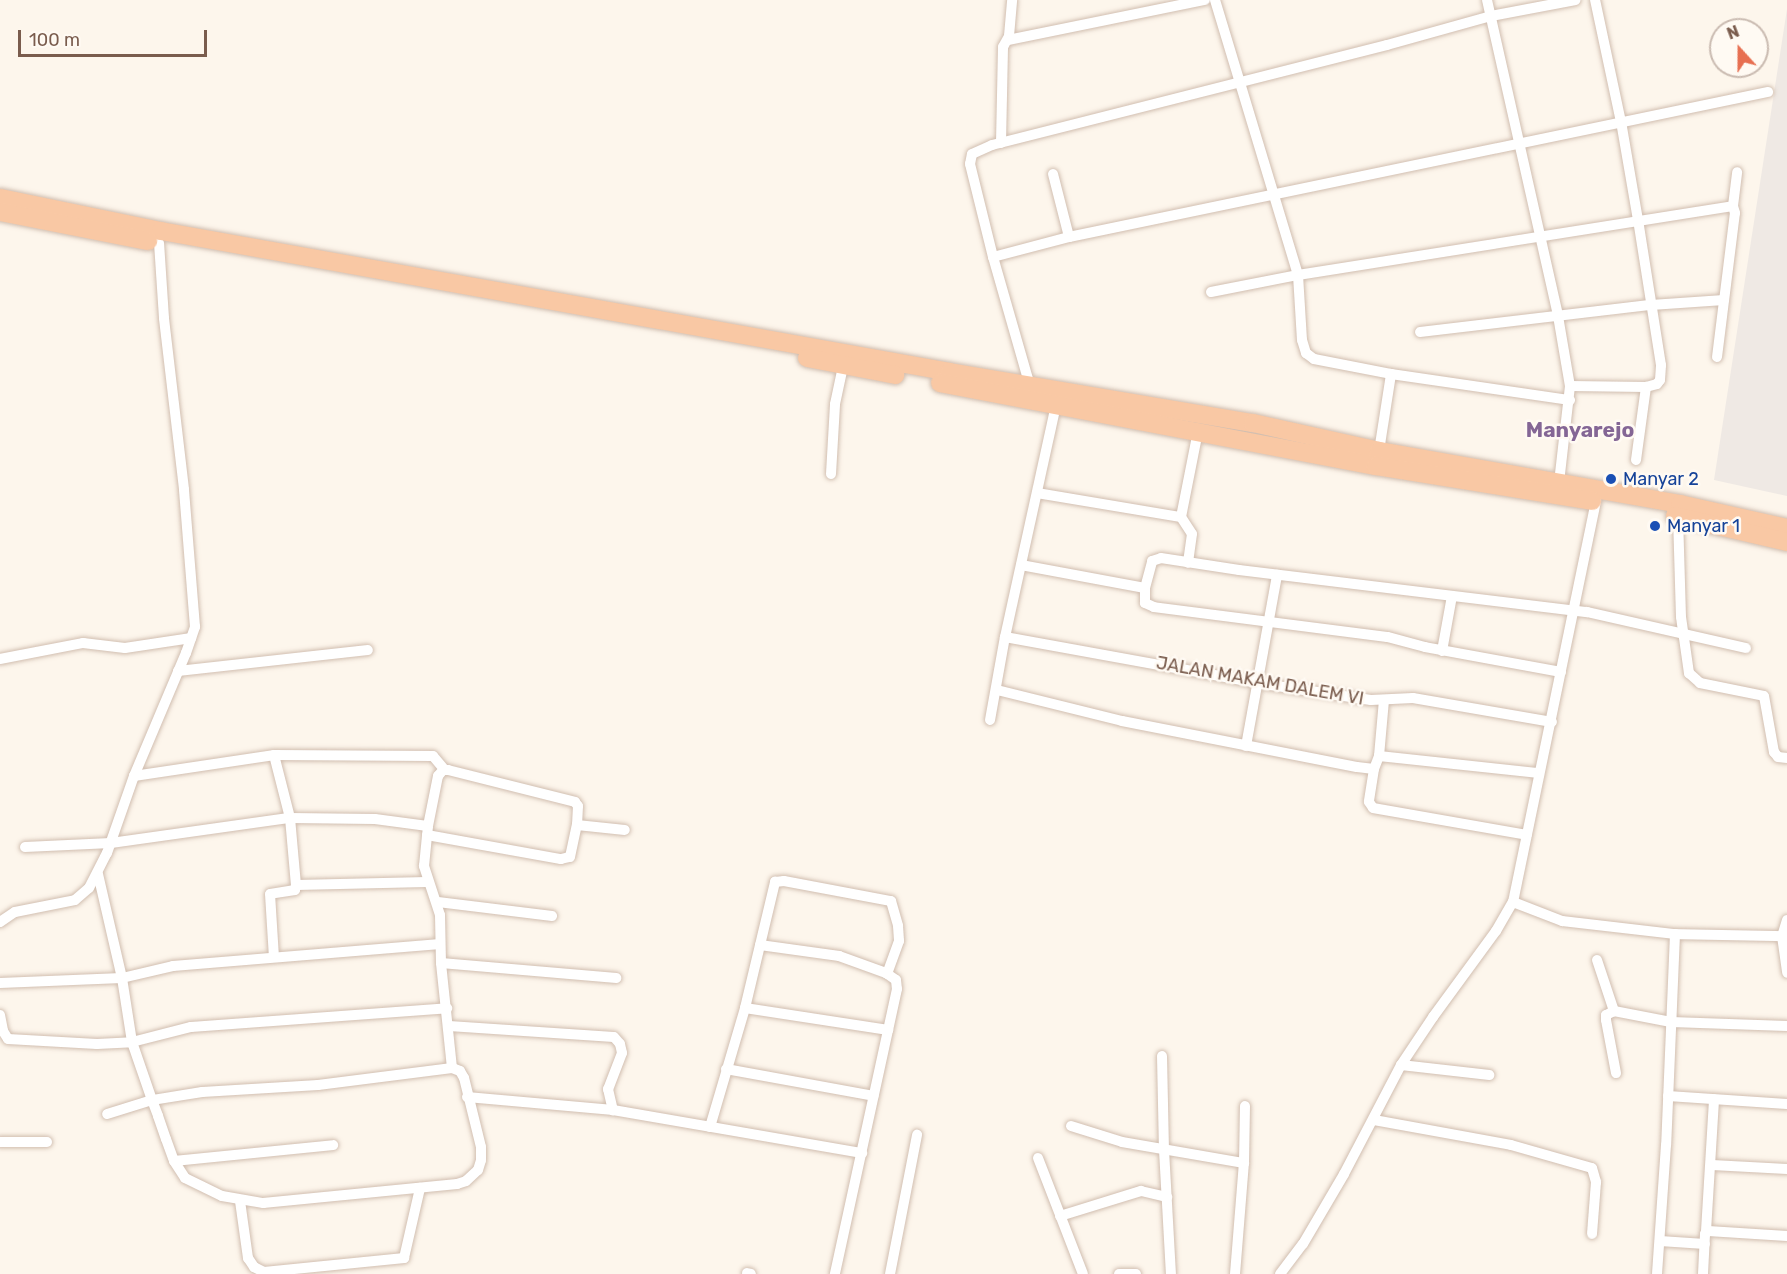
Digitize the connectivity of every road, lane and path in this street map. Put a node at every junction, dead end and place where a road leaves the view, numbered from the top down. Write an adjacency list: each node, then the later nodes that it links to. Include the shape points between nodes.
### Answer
1 (1012, 0): 8 (street)
2 (1205, 0): 8 (street)
3 (1215, 0): 9 (street)
4 (1487, 0): 7 (street)
5 (1576, 0): 7 (street)
6 (1595, 0): 11 (street)
7 (1491, 16): 9 (street); 13 (street)
8 (1008, 40): 12 (street, via 1003,47)
9 (1241, 80): 12 (street); 16 (street)
10 (1768, 92): 11 (street)
11 (1621, 122): 13 (street); 20 (street)
12 (996, 144): 24 (street, via 971,155 970,164)
13 (1518, 144): 16 (street); 22 (street)
14 (1737, 172): 18 (street)
15 (1053, 174): 21 (street)
16 (1275, 195): 21 (street); 25 (street)
17 (0, 198): 32 (highway)
18 (1733, 206): 20 (street); 27 (street)
19 (0, 212): 23 (highway)
20 (1638, 220): 22 (street); 28 (street)
21 (1069, 237): 24 (street)
22 (1539, 237): 25 (street); 29 (street)
23 (159, 243): 32 (highway); 59 (street, via 194,607)
24 (1001, 254): 34 (street)
25 (1298, 275): 26 (street); 33 (street, via 1303,346 1309,357)
26 (1211, 292)
27 (1724, 300): 28 (street); 31 (street)
28 (1651, 305): 29 (street); 36 (street, via 1661,364 1660,380)
29 (1558, 316): 30 (street); 35 (street)
30 (1420, 332)
31 (1717, 357)
32 (844, 359): 34 (highway); 38 (highway); 42 (street, via 835,404)
33 (1391, 374): 37 (street); 40 (street)
34 (1030, 386): 40 (highway, via 1253,423)
35 (1570, 386): 36 (street); 37 (street)
36 (1646, 387): 41 (street)
37 (1570, 400): 43 (street)
38 (1056, 406): 39 (highway); 44 (street)
39 (1198, 432): 45 (highway, via 1376,466); 47 (street)
40 (1379, 451): 43 (highway)
41 (1636, 460)
42 (831, 474)
43 (1559, 482): 48 (highway)
44 (1037, 493): 47 (street); 51 (street)
45 (1596, 501): 46 (highway); 55 (street)
46 (1678, 516): 49 (highway); 57 (street, via 1677,558)
47 (1181, 517): 50 (street, via 1192,534)
48 (1787, 528)
49 (1787, 542)
50 (1188, 563): 52 (street); 53 (street, via 1154,559)
51 (1021, 565): 53 (street); 58 (street)
52 (1277, 575): 54 (street); 56 (street)
53 (1145, 588): 56 (street, via 1146,605)
54 (1452, 596): 55 (street); 62 (street)
55 (1573, 612): 57 (street); 65 (street)
56 (1267, 623): 62 (street, via 1365,633); 66 (street)
57 (1684, 635): 60 (street); 74 (street, via 1689,673 1695,681 1765,697 1773,752)
58 (1005, 637): 66 (street, JALAN MAKAM DALEM VI); 67 (street)
59 (191, 638): 63 (street, via 125,648 83,643); 64 (street)
60 (1746, 648)
61 (368, 650): 64 (street)
62 (1442, 651): 65 (street)
63 (0, 659)
64 (178, 671): 78 (street)
65 (1561, 672): 70 (street)
66 (1257, 683): 68 (street, JALAN MAKAM DALEM VI); 71 (street)
67 (997, 690): 69 (street); 71 (street)
68 (1384, 700): 70 (street, JALAN MAKAM DALEM VI, via 1413,698); 73 (street)
69 (990, 720)
70 (1552, 722): 77 (street)
71 (1246, 746): 75 (street)
72 (274, 755): 76 (street, via 433,756); 78 (street); 79 (street)
73 (1379, 756): 75 (street); 77 (street)
74 (1787, 758)
75 (1374, 769): 83 (street, via 1369,802 1373,808)
76 (444, 770): 80 (street, via 575,802); 81 (street, via 438,776)
77 (1539, 773): 83 (street)
78 (134, 776): 84 (street)
79 (291, 818): 81 (street, via 375,819); 84 (street); 88 (street)
80 (577, 825): 81 (street, via 570,857 561,859); 82 (street)
81 (427, 830): 87 (street)
82 (625, 830)
83 (1527, 835): 90 (street)
84 (111, 843): 85 (street); 86 (street)
85 (25, 847)
86 (98, 874): 93 (street, via 75,900 15,912); 103 (street)
87 (427, 882): 88 (street); 89 (street)
88 (296, 885): 98 (street, via 295,890 270,894)
89 (438, 902): 91 (street); 96 (street)
90 (1513, 902): 94 (street, via 1562,921); 116 (street)
91 (552, 916)
92 (1787, 920): 95 (street)
93 (0, 922)
94 (1675, 934): 95 (street); 110 (street)
95 (1782, 936): 101 (street)
96 (440, 944): 98 (street); 100 (street)
97 (760, 945): 102 (street, via 839,957); 102 (street, via 777,881 888,899 897,917 899,941); 107 (street)
98 (274, 957): 103 (street, via 173,966)
99 (1597, 960): 108 (street)
100 (441, 963): 104 (street); 106 (street)
101 (1787, 973)
102 (886, 974): 113 (street, via 897,982)
103 (122, 978): 105 (street); 114 (street)
104 (616, 978)
105 (0, 983)
106 (447, 1008): 111 (street); 114 (street, via 191,1027)
107 (745, 1008): 113 (street); 118 (street)
108 (1614, 1011): 110 (street); 119 (street, via 1606,1014 1606,1020)
109 (0, 1015): 114 (street, via 8,1039)
110 (1671, 1022): 112 (street); 122 (street)
111 (449, 1026): 117 (street); 128 (street, via 614,1036 622,1053 608,1089)
112 (1787, 1026)
113 (888, 1030): 121 (street)
114 (132, 1042): 125 (street)
115 (1162, 1056): 137 (street)
116 (1401, 1065): 120 (street); 130 (street)
117 (452, 1068): 123 (street, via 462,1074); 125 (street)
118 (726, 1069): 121 (street); 132 (street)
119 (1616, 1073)
120 (1489, 1075)
121 (874, 1096): 138 (street)
122 (1668, 1096): 124 (street); 151 (street)
123 (467, 1097): 128 (street); 144 (street, via 481,1147 478,1170 457,1184)
124 (1714, 1099): 126 (street); 142 (street)
125 (152, 1100): 129 (street); 140 (street)
126 (1787, 1104)
127 (1245, 1106): 141 (street)
128 (613, 1110): 132 (street)
129 (107, 1114)
130 (1374, 1120): 149 (street, via 1511,1145 1592,1168 1596,1182); 160 (street, via 1303,1244)
131 (1071, 1126): 137 (street)
132 (710, 1127): 138 (street)
133 (917, 1135): 154 (street)
134 (0, 1142): 135 (street)
135 (47, 1142)
136 (333, 1145): 140 (street)
137 (1164, 1150): 141 (street); 145 (street)
138 (862, 1153): 153 (street)
139 (1038, 1158): 147 (street)
140 (174, 1161): 146 (street, via 191,1182)
141 (1244, 1163): 159 (street)
142 (1712, 1165): 143 (street); 148 (street)
143 (1787, 1169)
144 (420, 1188): 146 (street, via 263,1203); 146 (street, via 405,1258 264,1272 248,1258)
145 (1167, 1197): 147 (street, via 1142,1191); 158 (street)
146 (240, 1201)
147 (1060, 1216): 155 (street)
148 (1706, 1232): 150 (street); 152 (street)
149 (1592, 1234)
150 (1787, 1236)
151 (1660, 1240): 152 (street); 161 (street)
152 (1705, 1244): 162 (street)
153 (835, 1274)
154 (890, 1274)
155 (1083, 1274)
156 (1119, 1274): 157 (street)
157 (1136, 1274)
158 (1172, 1274)
159 (1235, 1274)
160 (1280, 1274)
161 (1657, 1274)
162 (1703, 1274)

